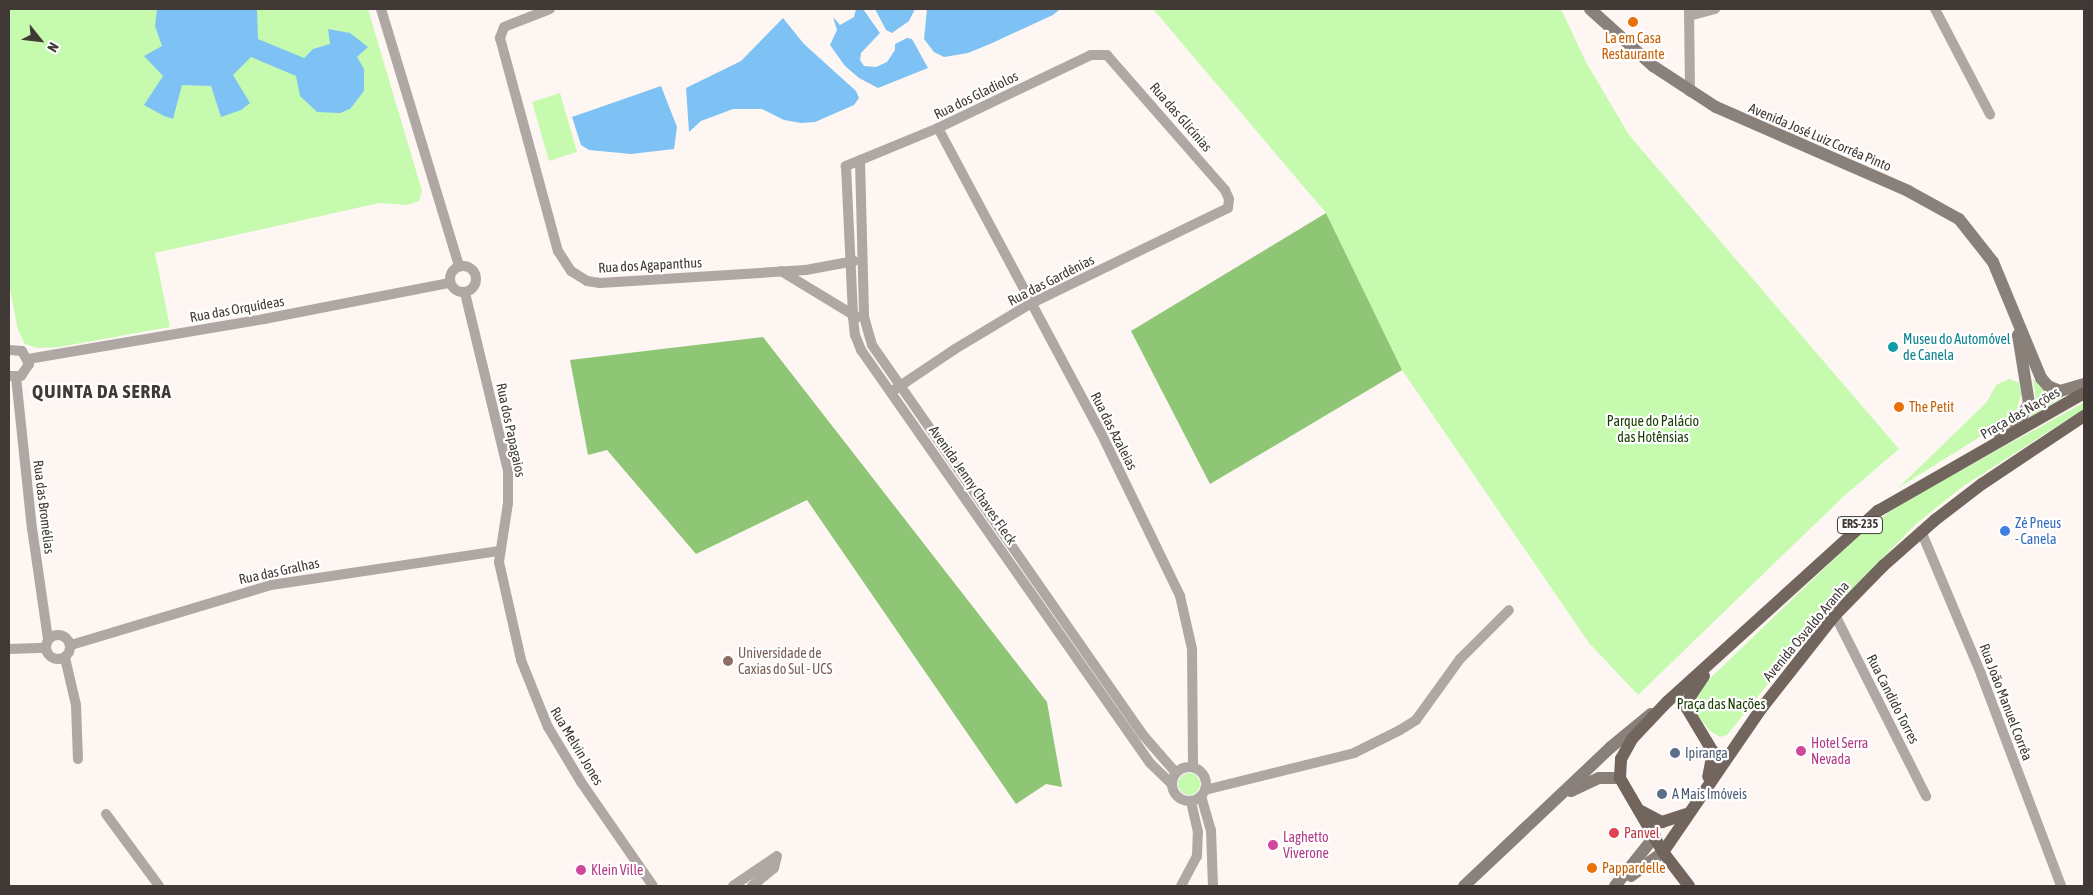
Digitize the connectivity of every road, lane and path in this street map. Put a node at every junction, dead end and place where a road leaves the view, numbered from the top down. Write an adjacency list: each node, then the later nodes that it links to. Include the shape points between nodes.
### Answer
1 (381, 9): 16 (street)
2 (550, 9): 17 (street, Rua dos Agapanthus, via 513,22 500,33 558,251 571,271 587,281 600,283)
3 (1590, 9): 8 (street, Avenida José Luiz Corrêa Pinto, via 1623,42)
4 (1715, 9): 6 (street)
5 (1935, 9): 9 (street)
6 (1689, 13): 8 (street)
7 (1103, 54): 10 (street, Rua dos Gladiolos, via 1091,55); 13 (street, Rua das Glicínias, via 1114,60 1225,190)
8 (1690, 92): 21 (street, Avenida José Luiz Corrêa Pinto, via 1747,122 1946,210 1972,232 1993,262)
9 (1990, 114)
10 (938, 128): 11 (street, Rua dos Gladiolos); 20 (street, Rua das Azaleias)
11 (860, 162): 12 (street, Rua dos Gladiolos); 14 (street, Avenida Jenny Chaves Fleck)
12 (846, 166): 15 (street, Avenida Jenny Chaves Fleck)
13 (1229, 205): 20 (street, Rua das Gardênias, via 1225,210)
14 (862, 260): 15 (street, Rua dos Agapanthus); 23 (street, Avenida Jenny Chaves Fleck)
15 (849, 261): 17 (street, Rua dos Agapanthus, via 820,269); 22 (street, Avenida Jenny Chaves Fleck)
16 (458, 266): 18 (street, via 451,273); 19 (street, via 468,267 475,274 474,288)
17 (781, 271): 22 (street)
18 (450, 283): 19 (street, via 455,291); 25 (street, Rua das Orquídeas)
19 (465, 293): 34 (street, Rua dos Papagaios, via 508,471 508,503)
20 (1030, 304): 28 (street, Rua das Gardênias); 48 (street, Rua das Azaleias, via 1101,433 1180,596 1191,640)
21 (2013, 310): 27 (street, Avenida José Luiz Corrêa Pinto, via 2045,383 2060,391); 32 (street, Avenida José Luiz Corrêa Pinto, via 2029,403 2020,420)
22 (853, 317): 23 (street); 29 (street, Avenida Jenny Chaves Fleck, via 861,350)
23 (864, 317): 28 (street, Avenida Jenny Chaves Fleck, via 872,344)
24 (9, 350): 25 (street, via 22,351)
25 (28, 359): 26 (street, via 25,373)
26 (12, 377): 38 (street, Rua das Bromélias)
27 (2084, 384)
28 (903, 385): 29 (street, Rua das Gardênias); 49 (street, Avenida Jenny Chaves Fleck, via 1143,735)
29 (892, 392): 51 (street, Avenida Jenny Chaves Fleck, via 1150,763)
30 (2084, 393): 32 (main road, Praça das Nações / ERS-235)
31 (2084, 416): 33 (main road, Avenida Osvaldo Aranha, via 1982,484)
32 (1988, 449): 39 (main road, Praça das Nações / ERS-235, via 1878,511)
33 (1922, 531): 37 (main road, Avenida Osvaldo Aranha); 71 (street, Rua João Manuel Corrêa, via 1981,674)
34 (499, 551): 35 (street, Rua dos Papagaios); 40 (street, Rua das Gralhas, via 271,585)
35 (507, 604): 63 (street, Rua Melvin Jones, via 527,678 548,727 581,782)
36 (1509, 610): 52 (street, via 1460,658 1416,720 1400,730 1354,752)
37 (1835, 614): 44 (main road, Avenida Osvaldo Aranha); 54 (street, Rua Candido Torres)
38 (47, 644): 40 (street, via 62,635); 41 (street); 42 (street, via 55,659)
39 (1731, 644): 43 (main road, Praça das Nações / ERS-235); 45 (main road, via 1688,700 1686,707)
40 (71, 645): 42 (street)
41 (9, 649)
42 (64, 658): 47 (street, via 76,705)
43 (1668, 702): 45 (main road); 50 (main road, via 1626,749 1619,767); 56 (street, ERS-235, via 1628,732)
44 (1761, 709): 46 (main road, via 1730,742 1718,744); 53 (main road, Avenida Osvaldo Aranha)
45 (1694, 724): 46 (main road)
46 (1708, 740): 53 (main road, via 1714,757)
47 (78, 759)
48 (1193, 767): 49 (street); 52 (street, via 1204,776)
49 (1176, 773): 51 (street)
50 (1620, 778): 56 (street, via 1599,778); 57 (main road)
51 (1172, 784): 55 (street, via 1180,798)
52 (1203, 793): 55 (street); 67 (street, via 1211,830)
53 (1702, 793): 59 (main road, Avenida Osvaldo Aranha)
54 (1926, 796)
55 (1191, 801): 66 (street, via 1198,832 1197,856)
56 (1555, 803): 68 (street)
57 (1641, 812): 59 (main road, via 1662,822); 60 (main road)
58 (106, 814): 62 (street)
59 (1686, 814): 61 (main road, Avenida Osvaldo Aranha)
60 (1654, 836): 61 (main road); 69 (street, Avenida Osvaldo Aranha)
61 (1663, 852): 69 (street, Avenida Osvaldo Aranha); 70 (main road)
62 (159, 886)
63 (653, 886)
64 (733, 886): 65 (street, via 777,856 774,868)
65 (752, 886)
66 (1182, 886)
67 (1213, 886)
68 (1464, 886)
69 (1616, 886)
70 (1689, 886)
71 (2061, 886)

